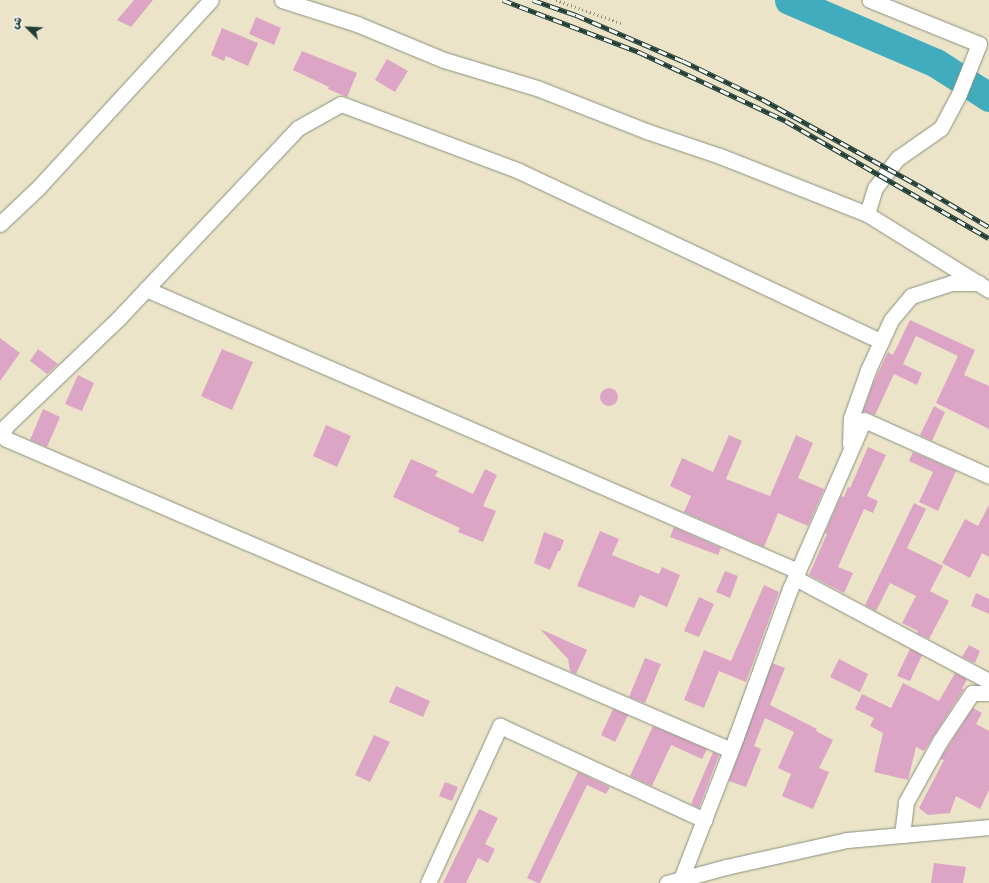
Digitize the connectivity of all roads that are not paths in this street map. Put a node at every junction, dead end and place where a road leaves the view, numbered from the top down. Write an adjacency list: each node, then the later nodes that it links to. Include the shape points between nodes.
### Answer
1 (211, 0): 5 (street, via 38,188)
2 (282, 0): 4 (street, via 357,24 444,60 537,88)
3 (870, 0): 4 (street, via 979,44 959,94 941,128 898,158 875,188)
4 (867, 214): 6 (street)
5 (0, 224)
6 (984, 287): 8 (street, via 952,282 911,296 891,320)
7 (146, 289): 8 (street, via 298,128 341,104 519,171); 11 (street); 14 (street, via 6,426 3,434 6,439)
8 (881, 341): 9 (street, via 851,418)
9 (850, 453): 10 (street, via 864,420); 11 (street)
10 (989, 476)
11 (797, 574): 12 (street); 14 (street)
12 (989, 681)
13 (989, 693): 17 (street, via 972,693 940,741 906,802)
14 (731, 750): 15 (street)
15 (704, 820): 19 (street); 20 (street, via 500,726)
16 (989, 827): 17 (street)
17 (902, 835): 18 (street, via 847,840)
18 (708, 877): 19 (street)
19 (674, 881)
20 (428, 883)

